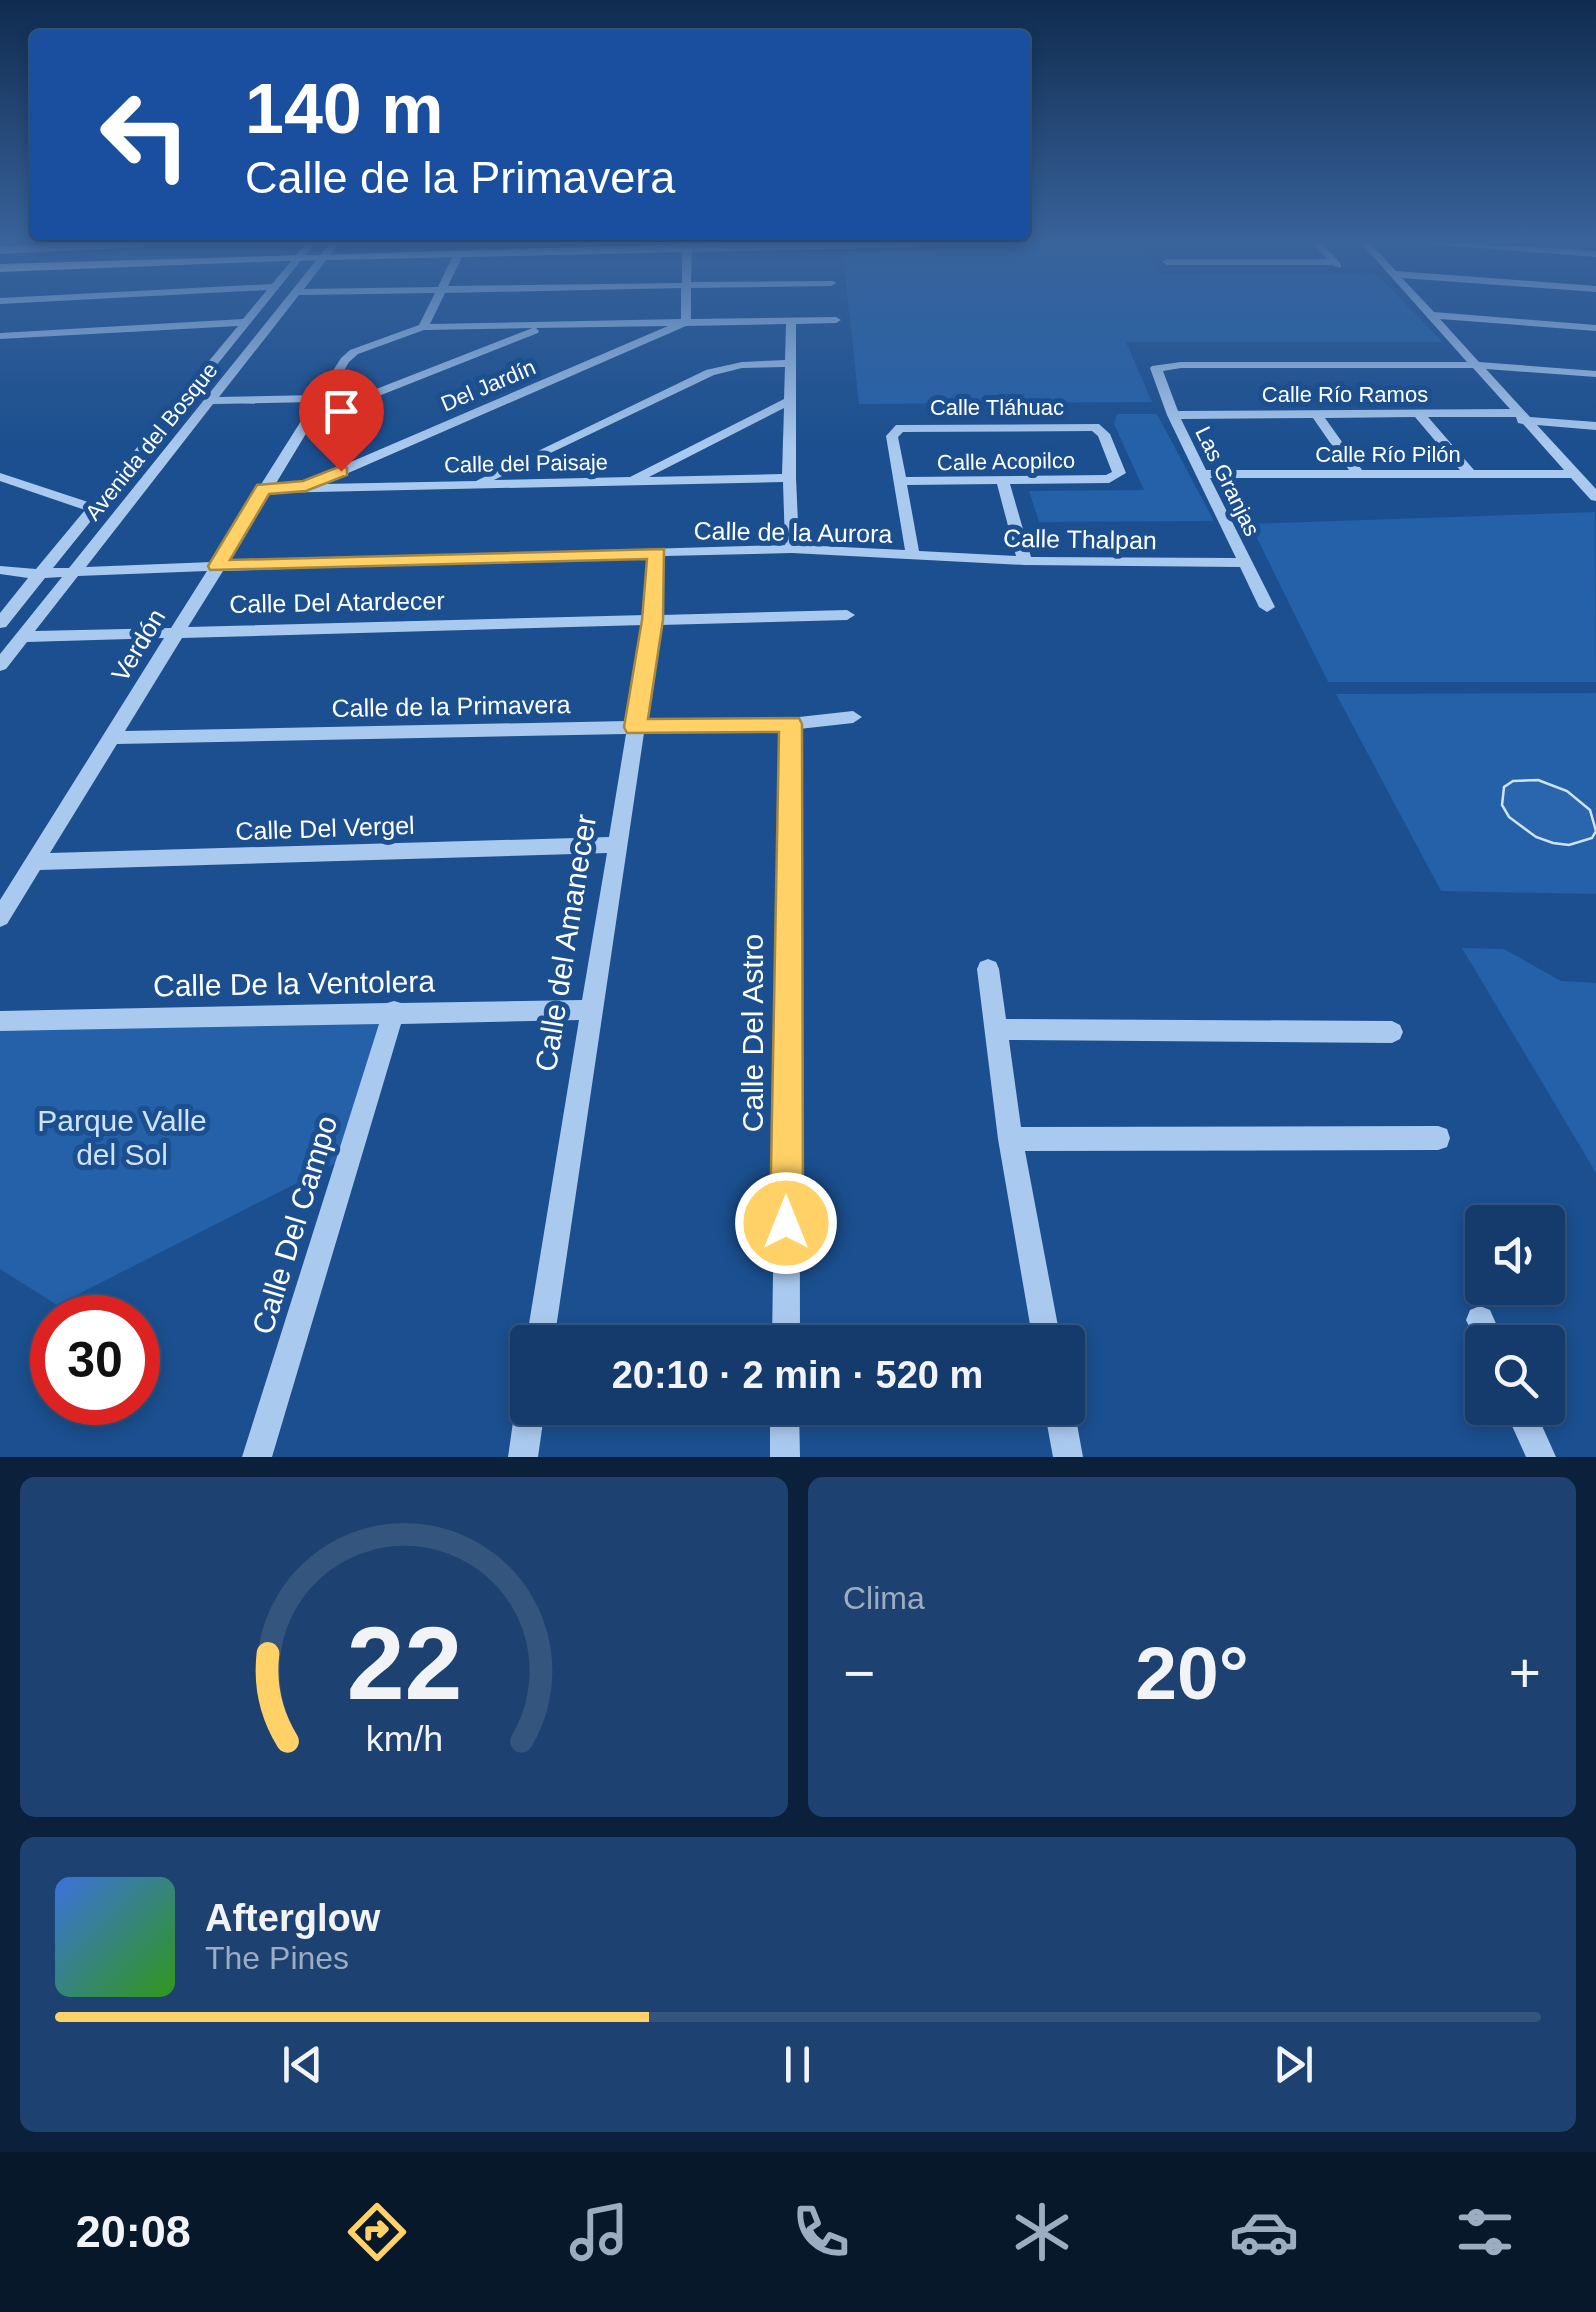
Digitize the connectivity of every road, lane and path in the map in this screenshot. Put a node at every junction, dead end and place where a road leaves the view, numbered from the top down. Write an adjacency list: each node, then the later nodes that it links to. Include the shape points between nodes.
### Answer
1 (255, 311): 9 (street, Avenida del Bosque)
2 (282, 311): 19 (street, Avenida del Bosque)
3 (431, 311): 12 (street)
4 (686, 311): 10 (street)
5 (1426, 311): 6 (street)
6 (1430, 315): 13 (street); 16 (street)
7 (836, 320): 8 (street)
8 (790, 321): 10 (street); 15 (street)
9 (246, 322): 14 (street); 41 (street, Avenida del Bosque)
10 (686, 322): 11 (street); 38 (street, Del Jardín)
11 (547, 326): 12 (street); 25 (street)
12 (423, 327): 18 (street, Verdón, via 348,356)
13 (1596, 328)
14 (0, 336)
15 (791, 364): 20 (street); 37 (street, via 710,372)
16 (1476, 365): 17 (street); 23 (street, Las Granjas, via 1163,366 1155,373); 24 (street)
17 (1596, 374)
18 (320, 398): 19 (street); 25 (street, Verdón)
19 (209, 401): 49 (street, Avenida del Bosque)
20 (789, 401): 32 (street); 35 (street)
21 (1419, 414): 22 (street, Calle Río Ramos); 24 (street, Calle Río Ramos); 29 (street)
22 (1317, 415): 23 (street, Calle Río Ramos); 28 (street)
23 (1173, 416): 27 (street, Las Granjas)
24 (1520, 417): 26 (street, Calle Río Ramos); 30 (street)
25 (306, 420): 39 (street, Verdón)
26 (1596, 426)
27 (1204, 474): 28 (street, Calle Río Pilón); 46 (street, Las Granjas)
28 (1358, 474): 29 (street, Calle Río Pilón)
29 (1470, 474): 30 (street, Calle Río Pilón)
30 (1573, 474): 40 (street)
31 (0, 476): 41 (street)
32 (788, 478): 35 (street, Calle del Paisaje); 42 (street)
33 (1109, 479): 34 (street, Calle Acopilco); 36 (street, Calle Tláhuac, via 1119,474 1104,434 1086,426 930,427 900,428 892,436)
34 (1002, 481): 36 (street, Calle Acopilco); 45 (street)
35 (630, 482): 37 (street, Calle del Paisaje)
36 (902, 482): 44 (street)
37 (477, 483): 38 (street, Calle del Paisaje)
38 (306, 486): 39 (street, Calle del Paisaje)
39 (264, 489): 47 (street, Verdón)
40 (1596, 498)
41 (92, 508): 50 (street, Avenida del Bosque)
42 (792, 549): 43 (street, Calle de la Aurora); 44 (street, Calle de la Aurora)
43 (657, 554): 47 (street, Calle de la Aurora); 53 (street, Calle del Amanecer)
44 (913, 556): 45 (street, Calle Thalpan)
45 (1024, 562): 46 (street, Calle Thalpan)
46 (1246, 563): 51 (street, Las Granjas)
47 (217, 566): 49 (street, Calle de la Aurora); 55 (street, Verdón)
48 (0, 570): 50 (street, Calle de la Aurora)
49 (73, 570): 50 (street, Calle de la Aurora); 56 (street, Avenida del Bosque)
50 (40, 574): 54 (street, Avenida del Bosque)
51 (1267, 606)
52 (847, 616): 53 (street, Calle Del Atardecer)
53 (652, 620): 55 (street, Calle Del Atardecer); 60 (street, Calle del Amanecer)
54 (0, 623)
55 (175, 631): 56 (street, Calle Del Atardecer); 61 (street, Verdón)
56 (22, 637): 57 (street, Avenida del Bosque)
57 (0, 665)
58 (853, 717): 59 (street, Calle de la Primavera)
59 (790, 724): 60 (street, Calle de la Primavera); 74 (street, Calle Del Astro)
60 (636, 727): 61 (street, Calle de la Primavera); 62 (street, Calle del Amanecer)
61 (112, 738): 63 (street, Verdón)
62 (618, 845): 63 (street, Calle Del Vergel); 66 (street, Calle del Amanecer)
63 (33, 862): 64 (street, Verdón)
64 (0, 918)
65 (988, 970): 69 (street)
66 (590, 1010): 67 (street, Calle De la Ventolera); 73 (street, Calle del Amanecer)
67 (394, 1011): 68 (street, Calle De la Ventolera); 80 (street, Calle Del Campo)
68 (0, 1021)
69 (998, 1029): 70 (street); 72 (street)
70 (1392, 1032)
71 (1438, 1138): 72 (street)
72 (1010, 1139): 75 (street)
73 (543, 1325)
74 (786, 1325)
75 (1044, 1325)
76 (528, 1425): 81 (street)
77 (786, 1425): 82 (street)
78 (1062, 1425): 83 (street)
79 (1527, 1425): 84 (street)
80 (257, 1457)
81 (523, 1457)
82 (785, 1457)
83 (1068, 1457)
84 (1541, 1457)

